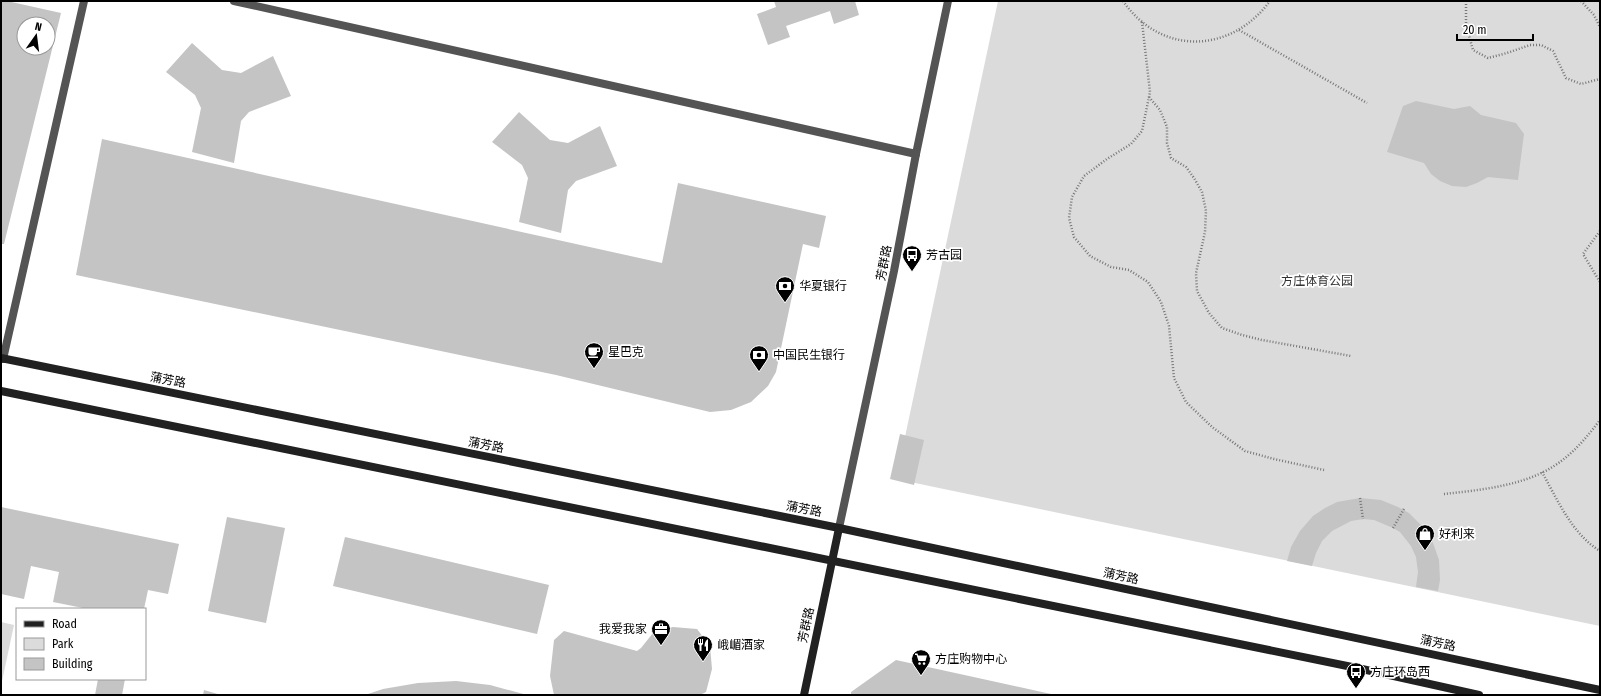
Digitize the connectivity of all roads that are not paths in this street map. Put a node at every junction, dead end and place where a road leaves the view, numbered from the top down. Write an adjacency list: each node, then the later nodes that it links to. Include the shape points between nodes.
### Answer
1 (84, 1): 5 (street)
2 (234, 1): 4 (street)
3 (948, 1): 4 (street, 芳群路)
4 (916, 154): 7 (street, 芳群路, via 894,271)
5 (2, 359): 7 (street, 蒲芳路)
6 (1, 391): 8 (street)
7 (839, 528): 8 (street, 芳群路); 9 (street, 蒲芳路)
8 (832, 560): 10 (street, 芳群路); 11 (street)
9 (1600, 690)
10 (804, 695)
11 (1479, 695)

